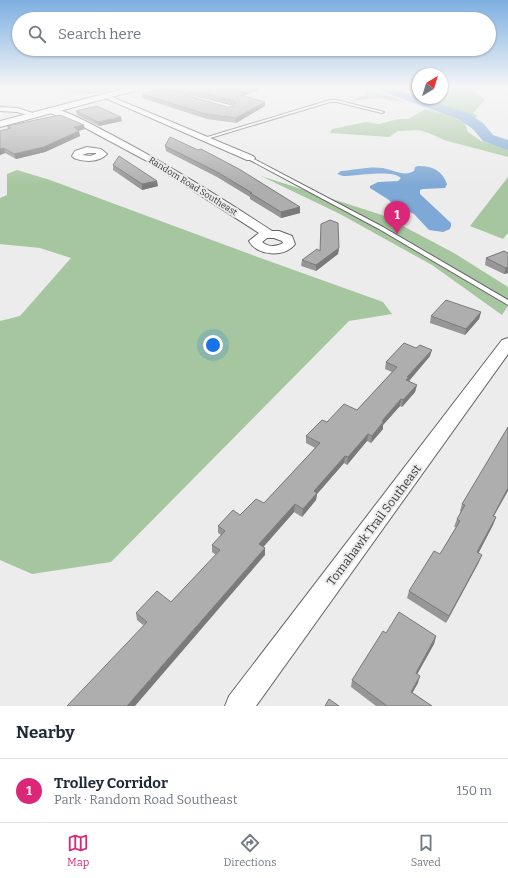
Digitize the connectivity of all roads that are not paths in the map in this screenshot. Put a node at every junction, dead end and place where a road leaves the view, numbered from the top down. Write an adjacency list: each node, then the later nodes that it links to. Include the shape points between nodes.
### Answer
1 (12, 121): 5 (street)
2 (74, 121): 7 (street, Random Road Southeast)
3 (165, 121): 6 (street)
4 (265, 121): 6 (lane)
5 (0, 124)
6 (206, 138): 9 (street)
7 (127, 146): 8 (street); 10 (street, Random Road Southeast, via 183,178)
8 (101, 152)
9 (250, 158): 11 (lane, via 355,214)
10 (269, 234)
11 (508, 303)
12 (508, 343): 13 (street, Tomahawk Trail Southeast)
13 (239, 706)

